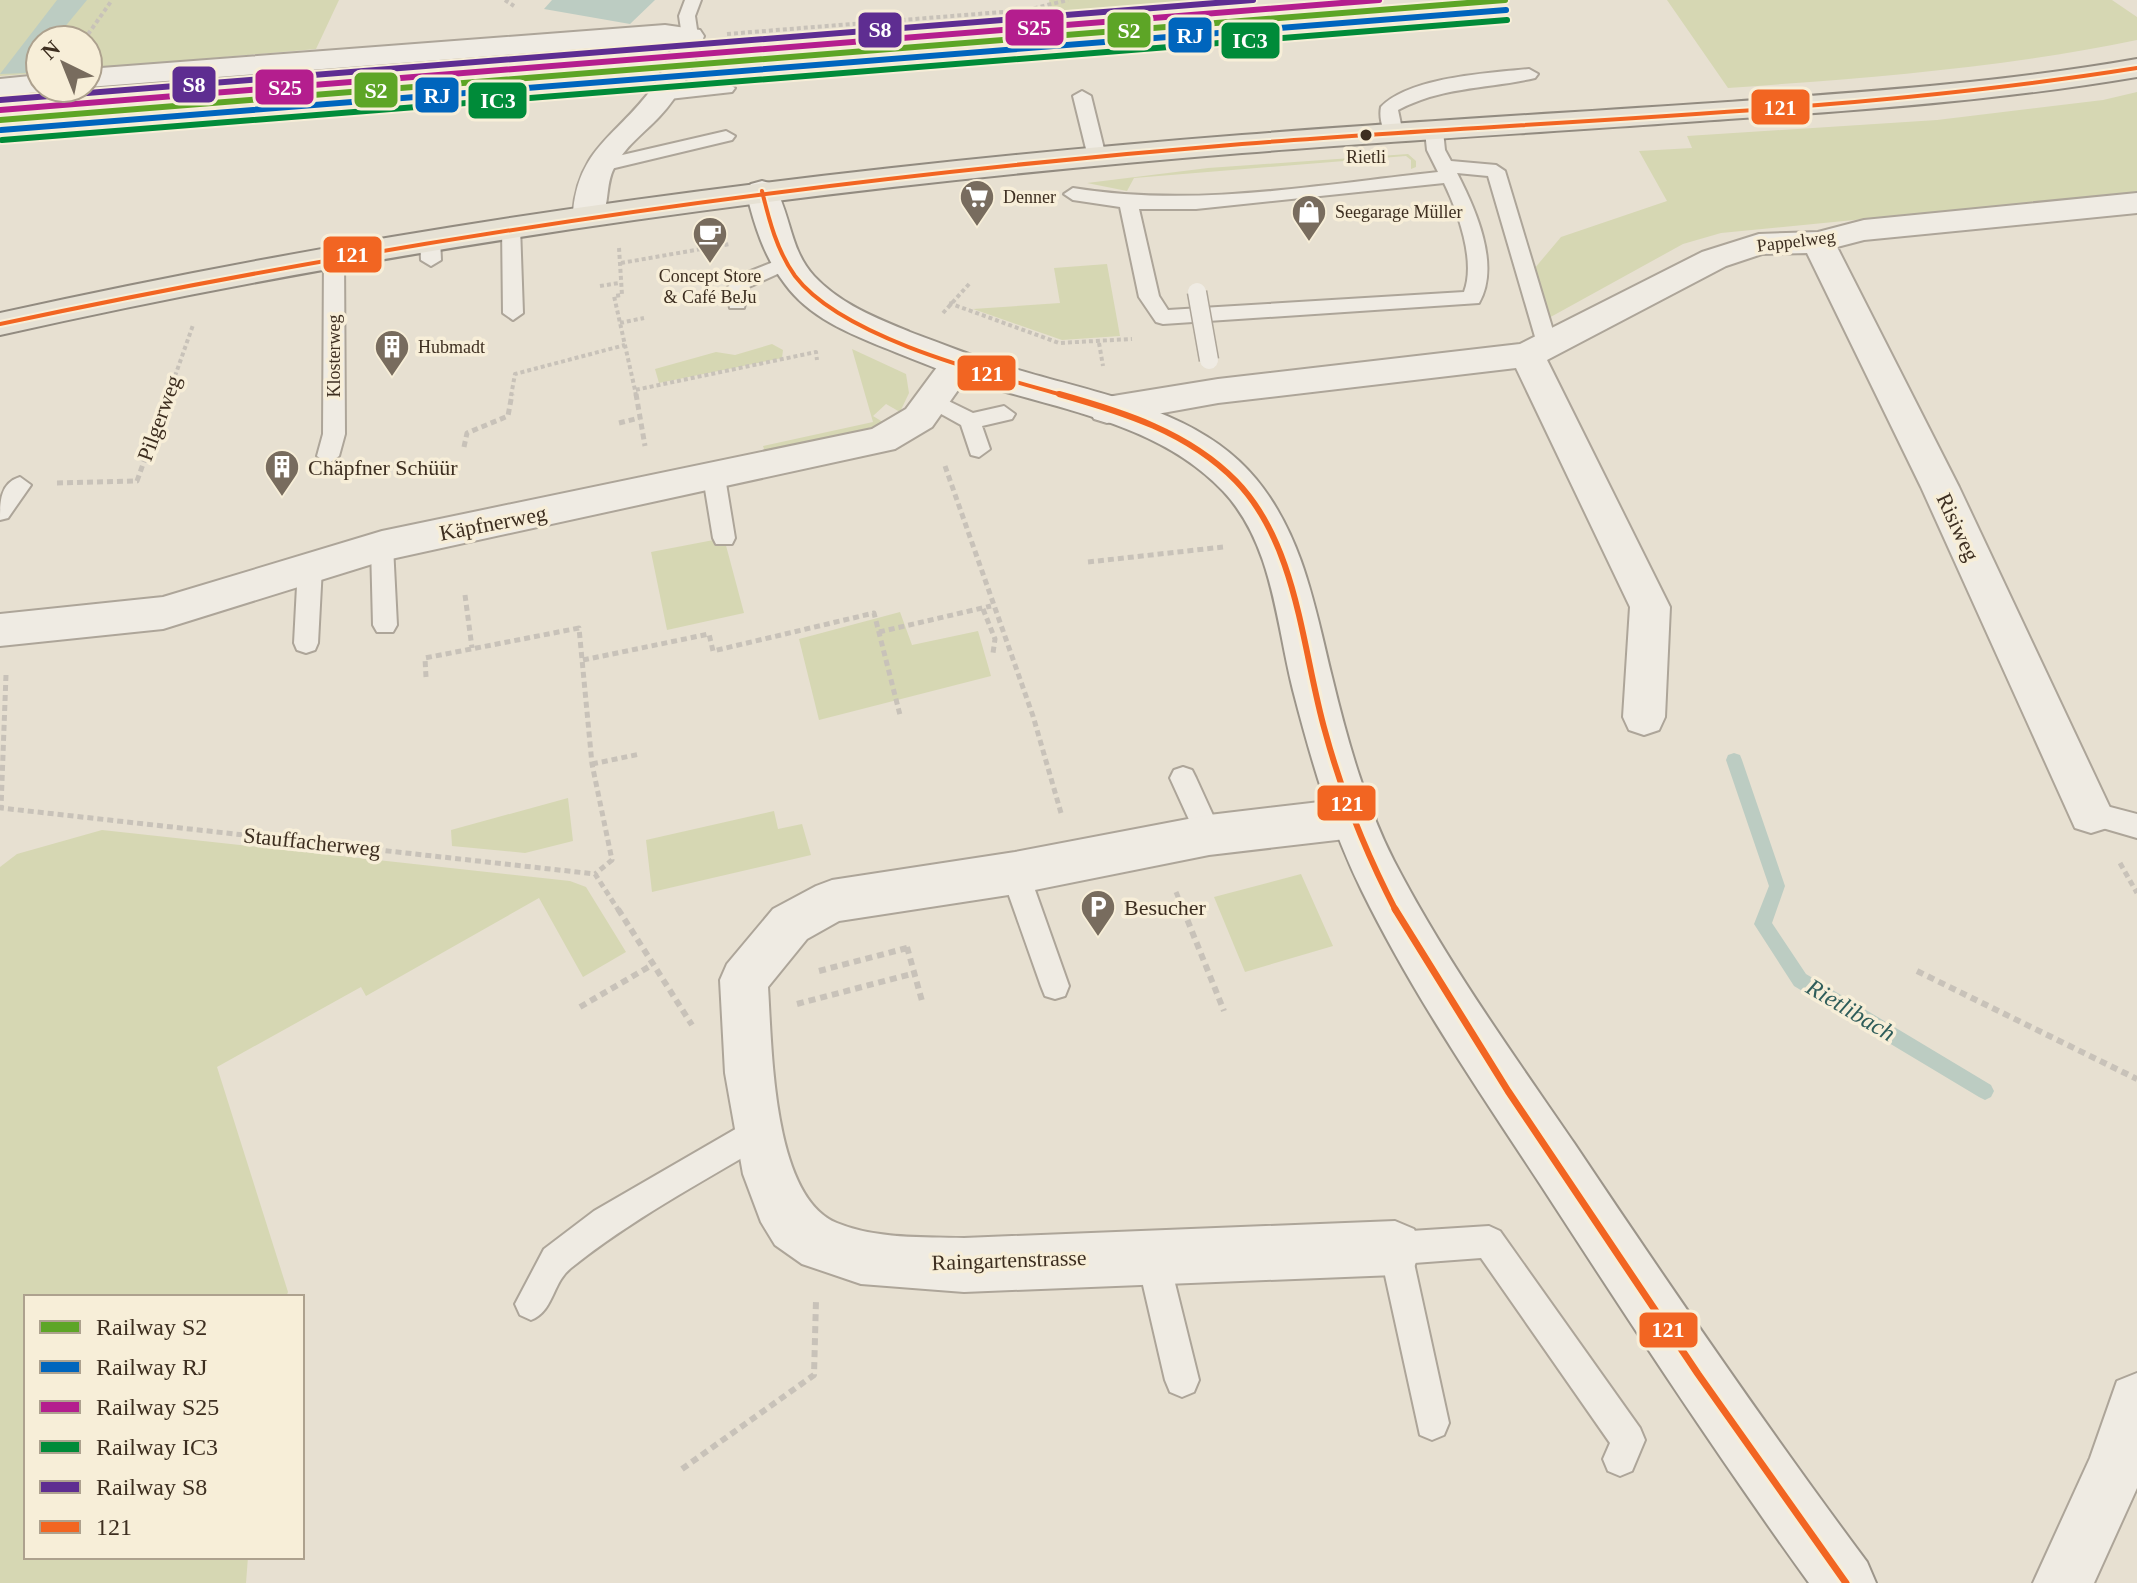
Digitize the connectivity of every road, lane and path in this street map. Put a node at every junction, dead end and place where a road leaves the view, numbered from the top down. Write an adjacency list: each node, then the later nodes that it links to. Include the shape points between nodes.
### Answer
1 (112, 0): 5 (path)
2 (693, 0): 6 (lane, via 687,16)
3 (1068, 0): 4 (path)
4 (1055, 1): 6 (path, via 1027,10)
5 (95, 24)
6 (690, 36): 9 (street, via 665,33); 11 (street, via 674,78)
7 (2137, 68): 13 (main road, via 1968,93)
8 (1529, 74): 14 (lane, via 1439,84 1408,96 1390,107)
9 (104, 77)
10 (726, 88): 11 (lane)
11 (660, 95): 17 (street)
12 (1082, 96): 16 (lane)
13 (1434, 131): 14 (main road); 18 (lane)
14 (1394, 134): 16 (main road)
15 (726, 136): 17 (lane)
16 (1097, 157): 19 (main road)
17 (598, 166): 23 (street, via 588,192)
18 (1445, 172): 21 (lane, via 1196,203); 21 (lane, via 1466,208 1479,279 1472,298 1163,317 1149,297); 46 (lane, via 1496,171)
19 (762, 191): 23 (main road); 30 (street)
20 (1078, 203): 21 (lane)
21 (1128, 203)
22 (2137, 203): 26 (street, Pappelweg, via 1864,230)
23 (589, 214): 24 (main road)
24 (511, 226): 28 (main road, via 431,249); 37 (lane)
25 (618, 235): 29 (path)
26 (1818, 242): 46 (street, Pappelweg, via 1759,244 1714,259); 86 (street, Risiweg, via 1940,487)
27 (730, 244): 29 (path)
28 (334, 255): 41 (main road); 59 (lane, Klosterweg, via 334,434)
29 (621, 263): 31 (path)
30 (786, 263): 35 (lane, via 742,282); 48 (street, via 845,318)
31 (619, 283): 33 (path); 40 (path, via 622,295 614,296)
32 (970, 283): 36 (path)
33 (600, 286)
34 (1197, 292): 49 (lane, bridge)
35 (737, 303)
36 (949, 303): 42 (path); 44 (path, via 1059,343)
37 (513, 313)
38 (644, 318): 40 (path)
39 (195, 319): 62 (path, Pilgerweg, via 137,481)
40 (620, 323): 45 (path)
41 (0, 324)
42 (937, 325)
43 (1130, 340): 44 (path)
44 (1099, 343): 50 (path)
45 (625, 345): 51 (path); 57 (path, via 515,374 508,416 467,433)
46 (1537, 351): 49 (street, Pappelweg); 82 (street, via 1650,607)
47 (817, 360): 51 (path, via 816,352)
48 (958, 364): 50 (street); 52 (street, Käpfnerweg)
49 (1213, 376): 50 (street, Pappelweg)
50 (1105, 388): 87 (street, via 1204,452 1258,509 1286,570 1321,716)
51 (635, 390): 54 (path)
52 (932, 400): 55 (lane); 61 (street, Käpfnerweg, via 911,426 894,436)
53 (1004, 414): 55 (lane)
54 (639, 418): 56 (path); 63 (path)
55 (970, 421): 58 (lane)
56 (619, 423)
57 (464, 447)
58 (979, 449)
59 (328, 456)
60 (945, 468): 71 (path)
61 (714, 477): 63 (street, Käpfnerweg); 65 (lane)
62 (20, 485): 64 (lane)
63 (653, 491): 66 (street, Käpfnerweg)
64 (0, 512)
65 (724, 538)
66 (382, 546): 68 (street, Käpfnerweg); 73 (lane)
67 (1226, 554): 69 (path, via 1222,544)
68 (325, 556): 74 (street, Käpfnerweg, via 163,613); 76 (lane)
69 (1088, 562)
70 (465, 595): 77 (path)
71 (991, 606): 72 (path); 88 (path, via 1033,716)
72 (983, 609): 75 (path); 78 (path, via 995,639)
73 (385, 625)
74 (6, 631): 93 (path, Stauffacherweg, via 1,808)
75 (879, 632): 79 (path, via 874,613 713,651 709,634); 81 (path)
76 (306, 643)
77 (472, 648): 79 (path, via 579,628); 80 (path, via 425,658)
78 (993, 653)
79 (583, 660): 84 (path)
80 (426, 677)
81 (900, 715)
82 (1644, 717)
83 (640, 754): 84 (path)
84 (592, 764): 93 (path, via 612,860)
85 (1183, 778): 90 (lane)
86 (2091, 814): 89 (lane)
87 (1354, 818): 90 (street, Raingartenstrasse); 115 (street, via 1376,873 1480,1048 1765,1475)
88 (1063, 819)
89 (2137, 826)
90 (1209, 835): 91 (street, Raingartenstrasse)
91 (1158, 846): 92 (street, Raingartenstrasse); 102 (path)
92 (1015, 873): 98 (lane); 105 (street, Raingartenstrasse, via 832,901 790,924 744,980)
93 (595, 874): 94 (path)
94 (652, 965): 101 (path); 103 (path)
95 (1917, 971): 104 (path)
96 (915, 973): 97 (path, via 907,948); 99 (path, via 798,1005); 100 (path)
97 (806, 975)
98 (1055, 986)
99 (795, 992)
100 (922, 1001)
101 (580, 1007)
102 (1224, 1011)
103 (698, 1035)
104 (2137, 1079)
105 (758, 1131): 107 (street, Raingartenstrasse, via 778,1198 794,1227 819,1245 846,1254 951,1266); 109 (lane, via 605,1222 555,1260)
106 (1395, 1248): 107 (street, Raingartenstrasse); 112 (lane); 113 (lane, Raingartenstrasse, via 1489,1242 1628,1440)
107 (1152, 1255): 110 (lane)
108 (816, 1291): 114 (path, via 814,1375)
109 (531, 1304)
110 (1182, 1380)
111 (2137, 1401): 116 (street, via 2117,1466)
112 (1432, 1423)
113 (1620, 1459)
114 (682, 1469)
115 (1846, 1583)
116 (2063, 1583)

